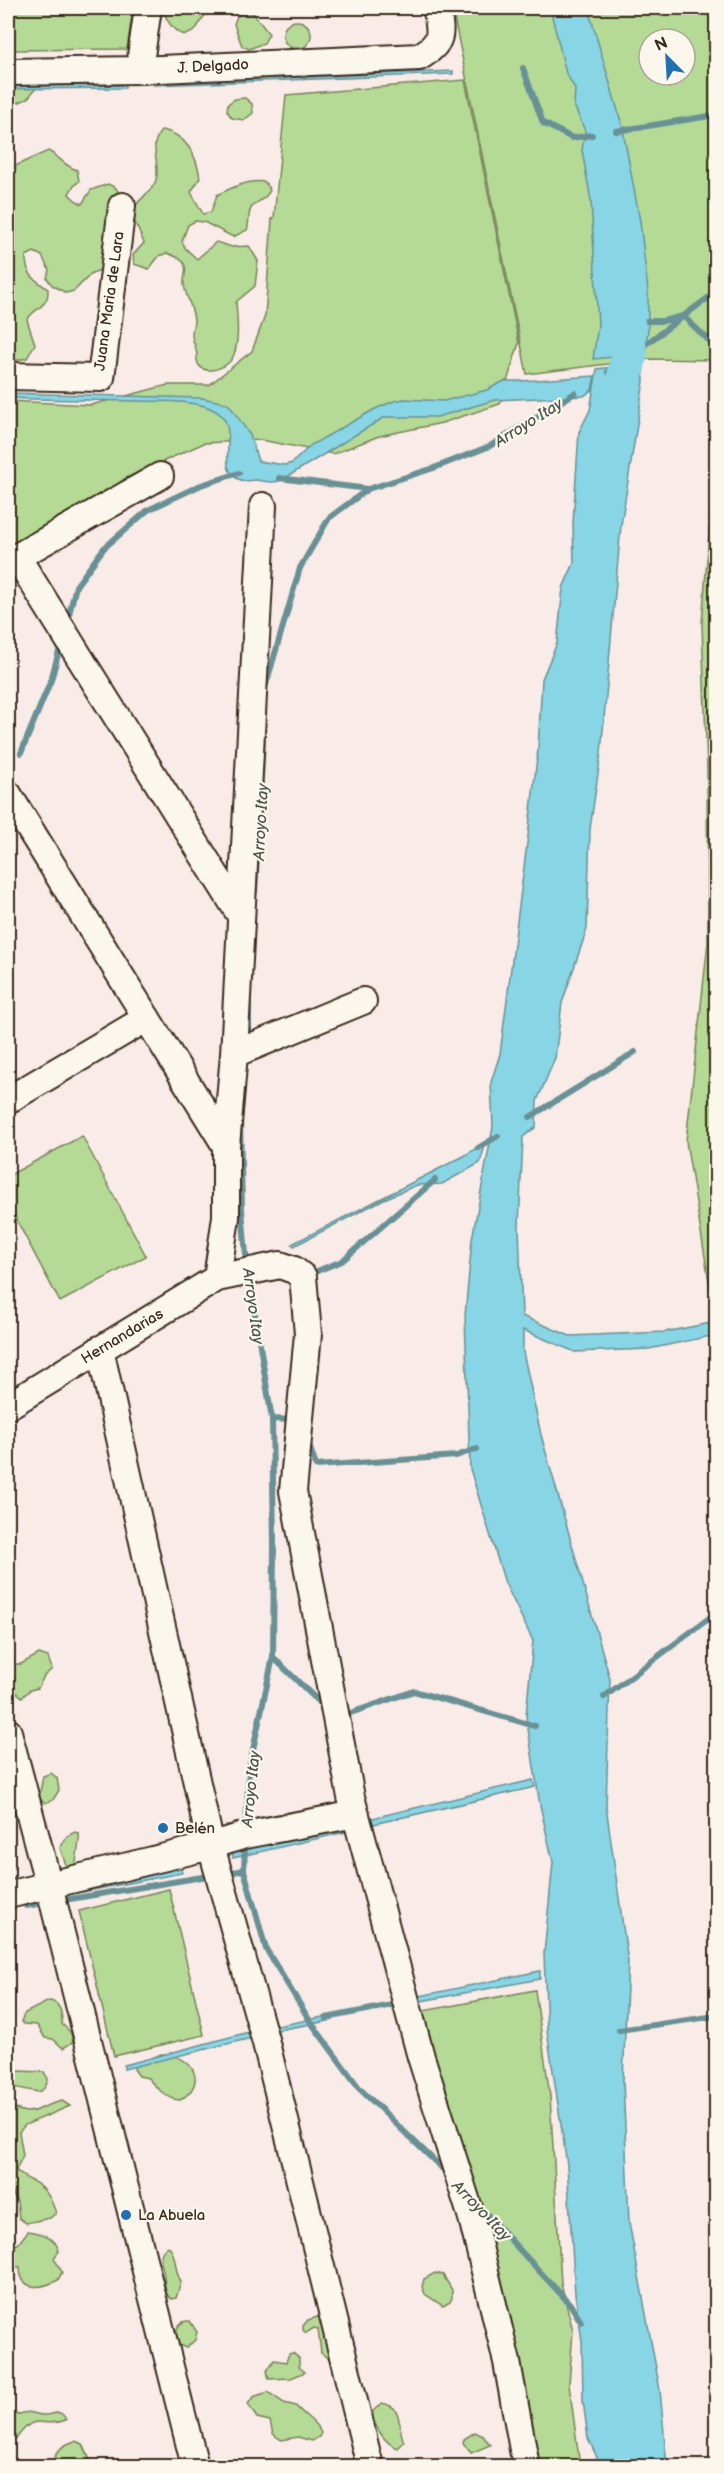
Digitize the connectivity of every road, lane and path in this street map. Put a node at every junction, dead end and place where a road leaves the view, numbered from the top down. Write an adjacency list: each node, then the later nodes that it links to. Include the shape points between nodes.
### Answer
1 (148, 8): 3 (street)
2 (436, 8): 3 (street, J. Delgado, via 441,30 434,48 419,57)
3 (139, 70): 4 (street, J. Delgado)
4 (8, 72)
5 (122, 206): 6 (street, Juana Maria de Lara, via 101,378)
6 (8, 376)
7 (160, 476): 9 (street)
8 (263, 506): 12 (street)
9 (12, 560): 12 (street)
10 (8, 794): 11 (street)
11 (17, 830): 14 (street)
12 (241, 916): 15 (street)
13 (363, 1001): 15 (street)
14 (147, 1018): 16 (street); 17 (street)
15 (234, 1054): 17 (street)
16 (8, 1100)
17 (226, 1146): 18 (street)
18 (228, 1276): 19 (street, Hernandarias); 22 (street, Hernandarias, via 280,1265 303,1277 308,1334 293,1491)
19 (100, 1349): 20 (street, Hernandarias); 23 (street)
20 (8, 1406)
21 (8, 1732): 24 (street)
22 (356, 1814): 23 (street, via 245,1835); 28 (street, via 421,2057 472,2218 507,2362)
23 (211, 1846): 24 (street); 27 (street, via 263,2032)
24 (47, 1885): 25 (street); 26 (street)
25 (8, 1895)
26 (195, 2466)
27 (370, 2466)
28 (526, 2466)

